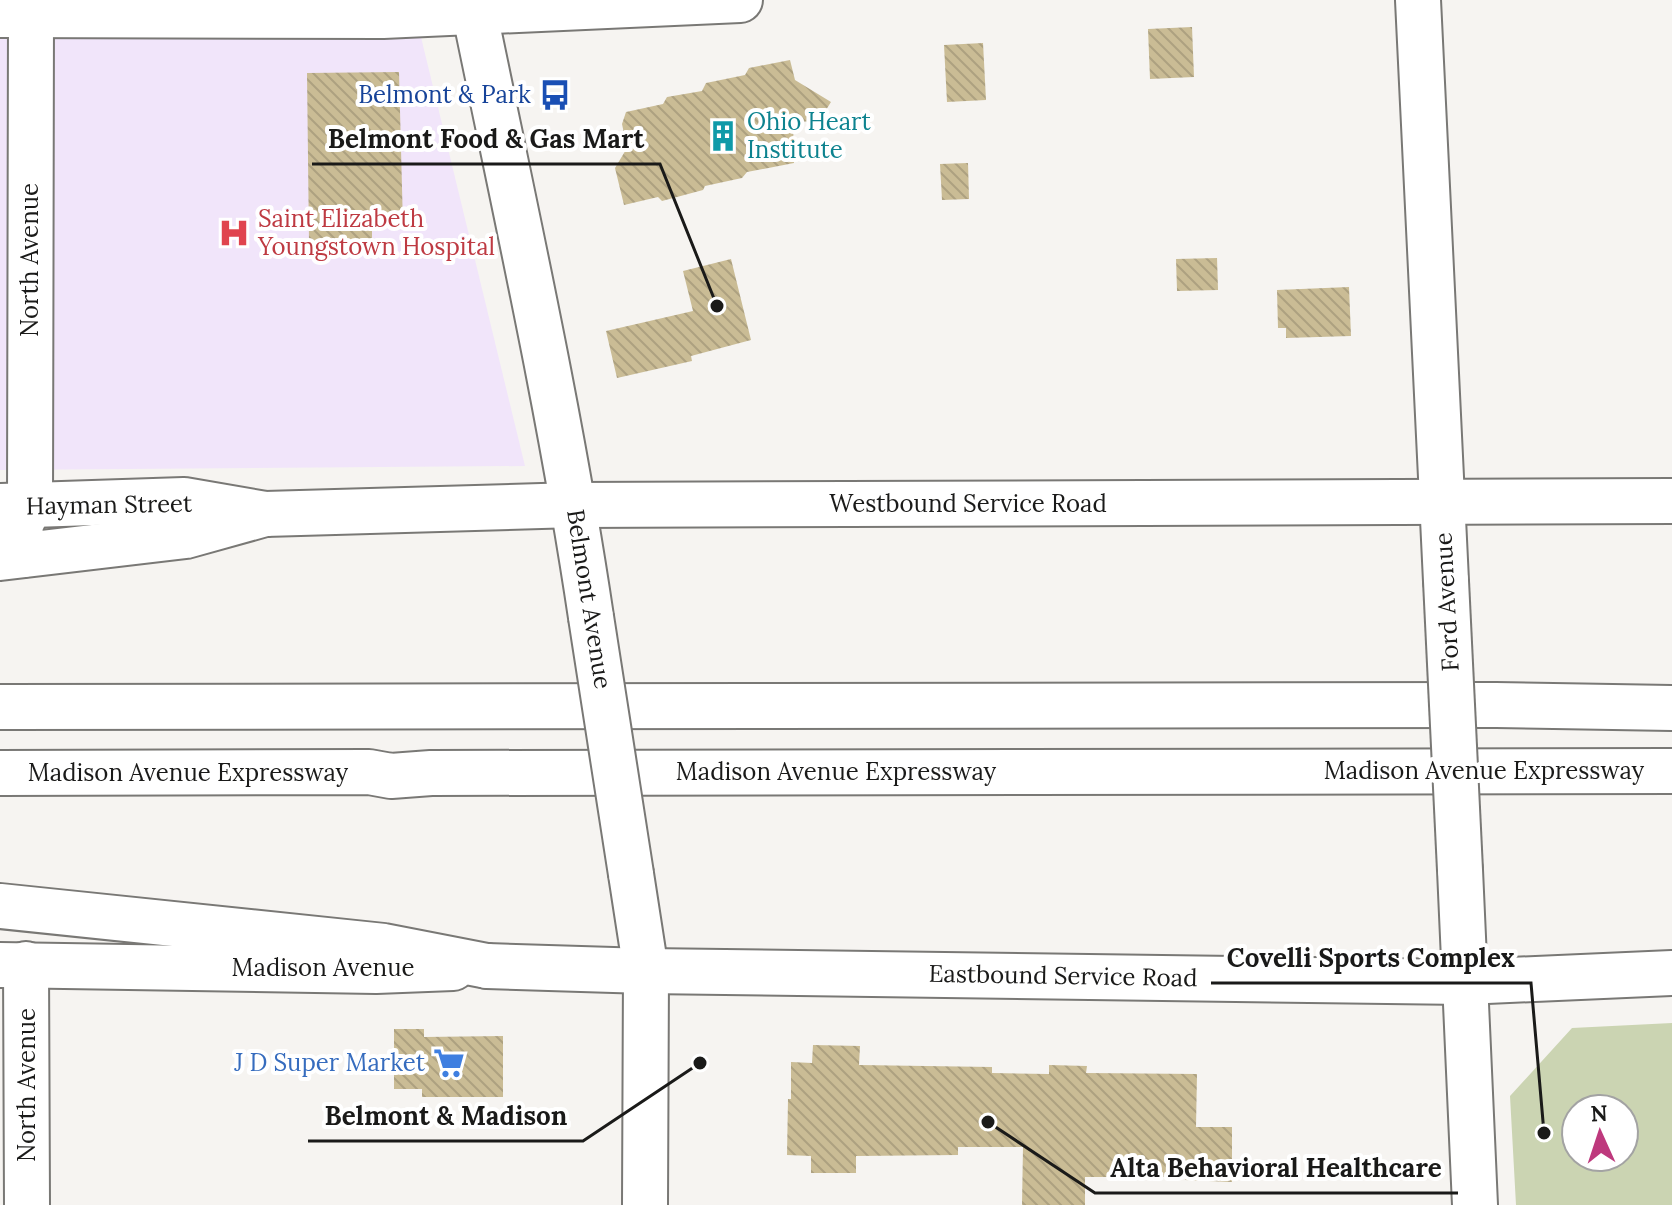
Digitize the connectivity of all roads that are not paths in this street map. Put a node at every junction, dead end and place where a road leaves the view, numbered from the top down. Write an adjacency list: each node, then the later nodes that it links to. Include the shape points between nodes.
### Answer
1 (740, 0): 3 (main road)
2 (1418, 0): 6 (main road, Ford Avenue)
3 (473, 6): 4 (main road, via 383,16); 7 (main road, Belmont Avenue)
4 (16, 15): 8 (main road, North Avenue)
5 (1672, 501): 6 (main road, Westbound Service Road)
6 (1443, 503): 7 (main road, Westbound Service Road); 20 (main road, Ford Avenue, bridge)
7 (575, 505): 9 (main road, Westbound Service Road); 18 (main road, Belmont Avenue, bridge)
8 (15, 506): 9 (main road, Hayman Street, via 184,500); 10 (main road, North Avenue, via 20,526)
9 (265, 514): 10 (main road, via 186,536)
10 (11, 556)
11 (0, 707): 12 (main road)
12 (1672, 708)
13 (1672, 771): 14 (main road, Madison Avenue Expressway)
14 (0, 773)
15 (0, 906): 17 (main road, via 384,946)
16 (13, 964): 17 (main road, Madison Avenue, via 376,971); 21 (main road, North Avenue, via 28,999)
17 (487, 966): 18 (main road, Madison Avenue)
18 (646, 971): 20 (main road, Eastbound Service Road); 22 (main road, Belmont Avenue)
19 (1672, 973): 20 (main road, Eastbound Service Road)
20 (1465, 982): 23 (main road, Ford Avenue)
21 (27, 1205)
22 (645, 1205)
23 (1475, 1205)

